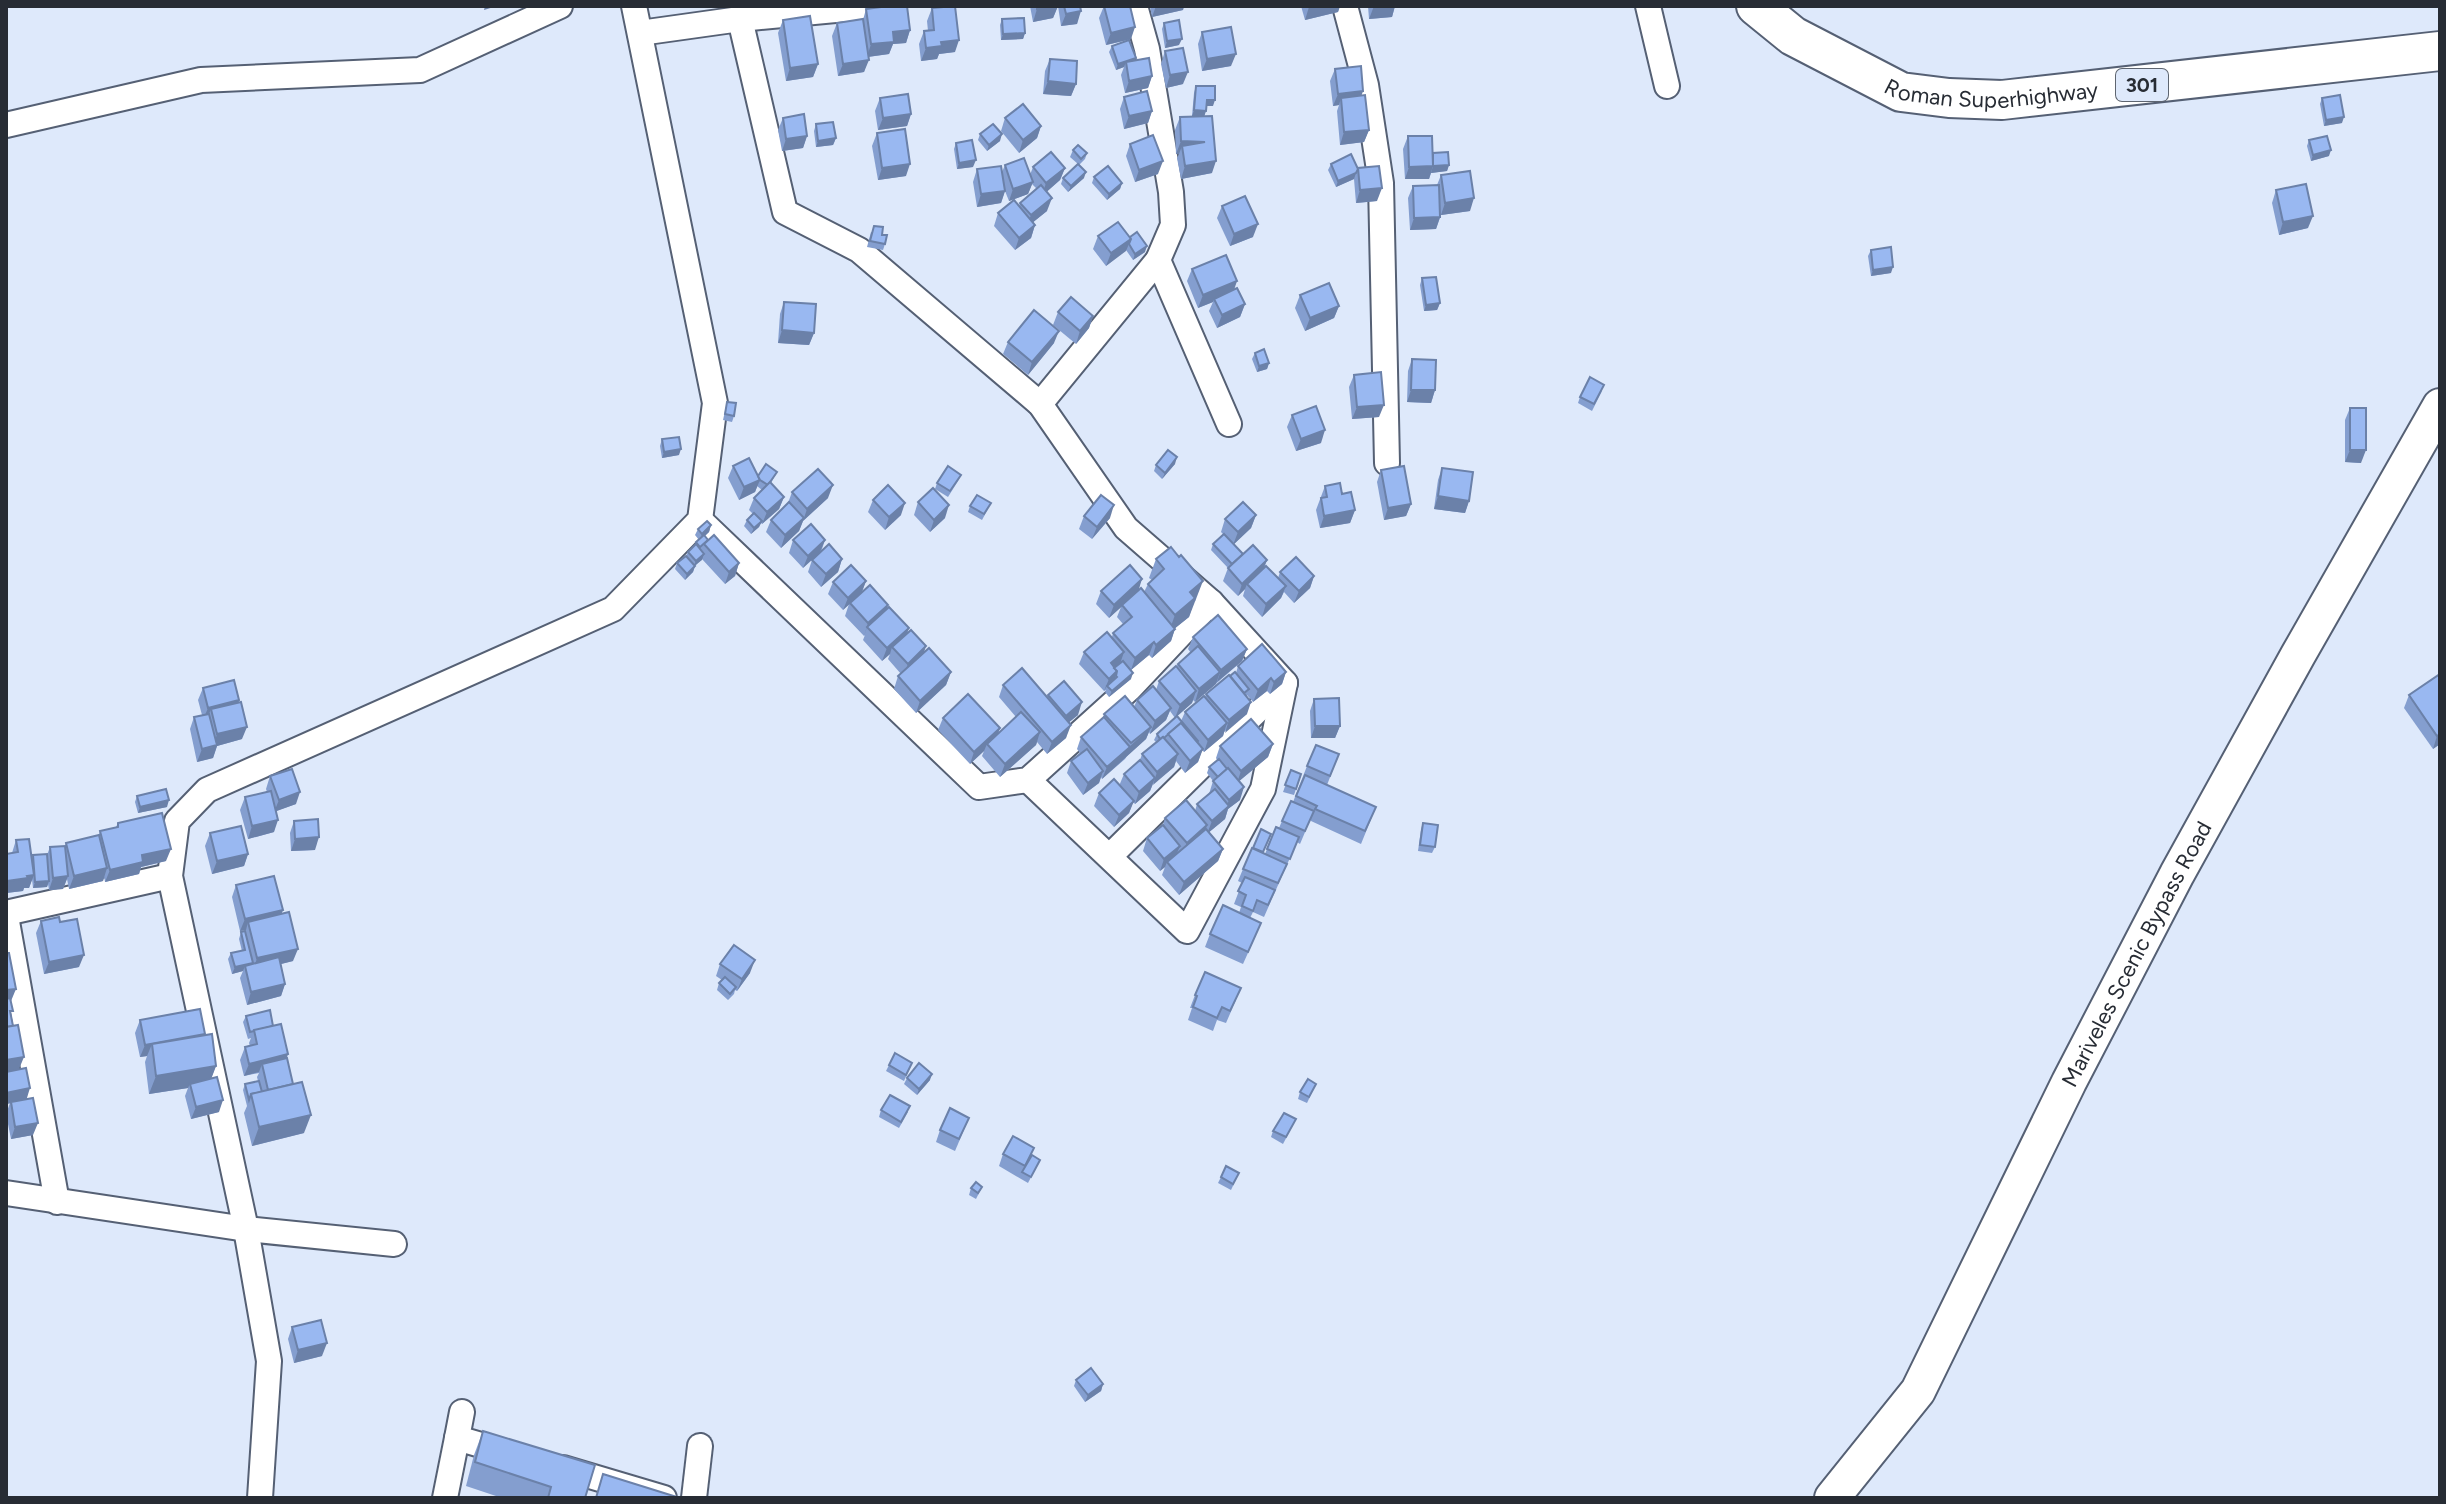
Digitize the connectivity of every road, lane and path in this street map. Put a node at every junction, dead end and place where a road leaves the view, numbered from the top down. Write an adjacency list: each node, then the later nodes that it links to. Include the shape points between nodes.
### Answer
1 (560, 6): 12 (street, via 420,70 201,80)
2 (634, 6): 9 (street)
3 (878, 6): 8 (street)
4 (1135, 6): 13 (street, via 1171,192 1173,225)
5 (1345, 6): 17 (street, via 1366,85 1381,183)
6 (1648, 6): 11 (street)
7 (1756, 6): 10 (main road, Roman Superhighway / 301, via 1793,36 1901,92 1949,98 2002,100)
8 (740, 19): 9 (street); 14 (street, via 785,212 859,250)
9 (640, 33): 18 (street, via 715,403)
10 (2440, 51)
11 (1667, 86)
12 (6, 125)
13 (1158, 260): 14 (street); 16 (street)
14 (1040, 404): 19 (street, via 1126,528)
15 (2440, 406): 36 (main road, Mariveles Scenic Bypass Road, via 2177,874 1918,1391)
16 (1229, 424)
17 (1387, 463)
18 (700, 520): 21 (street, via 979,787); 23 (street, via 613,609 207,790 177,821)
19 (1211, 602): 20 (street); 21 (street, via 1130,688)
20 (1285, 683): 22 (street); 22 (street, via 1263,789 1187,931)
21 (1028, 780): 22 (street)
22 (1110, 856)
23 (170, 876): 24 (street); 27 (street)
24 (6, 915): 26 (street)
25 (6, 1193): 26 (street)
26 (57, 1202): 27 (street)
27 (246, 1229): 28 (street); 32 (street, via 269,1361)
28 (394, 1244)
29 (462, 1412): 30 (street)
30 (457, 1438): 33 (street); 34 (street)
31 (700, 1446): 35 (street)
32 (260, 1498)
33 (445, 1498)
34 (664, 1498)
35 (694, 1498)
36 (1832, 1498)

